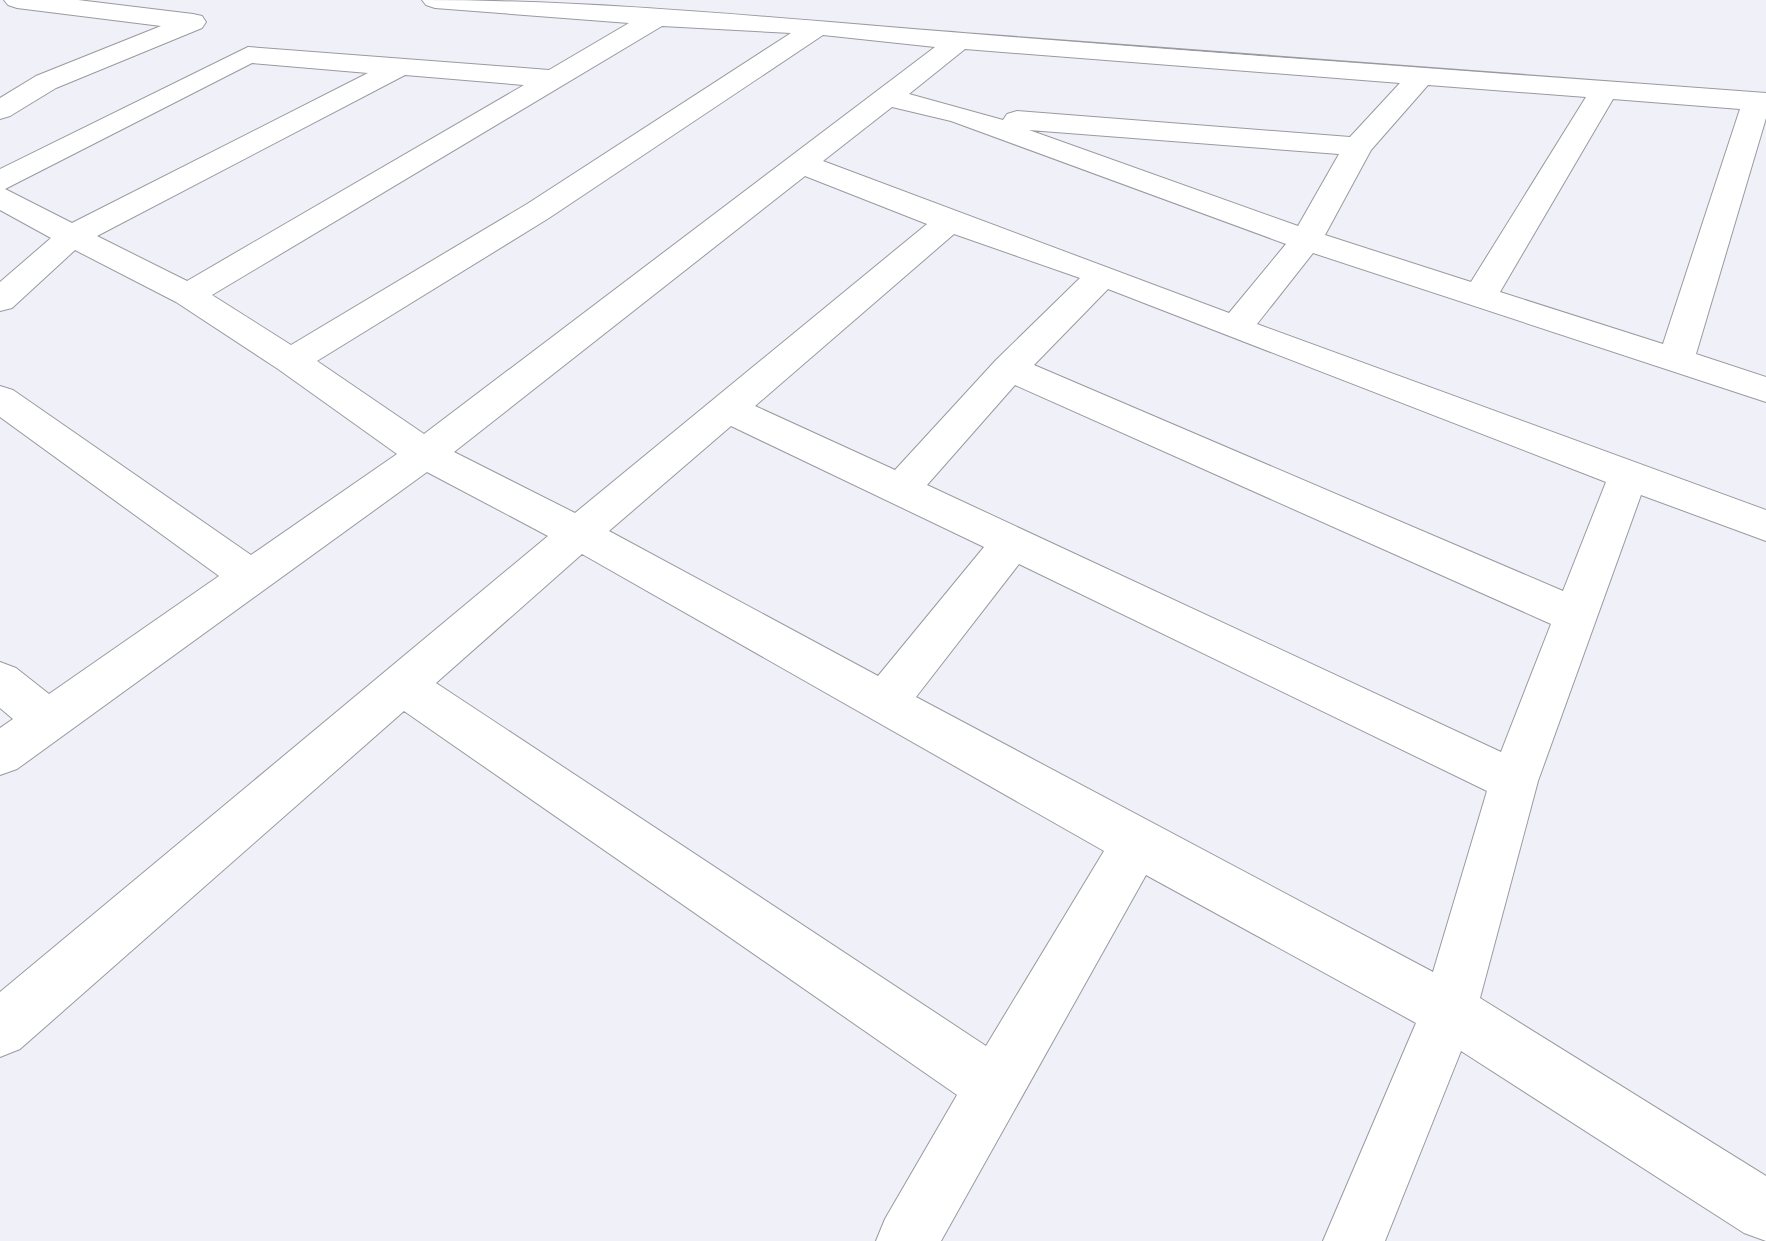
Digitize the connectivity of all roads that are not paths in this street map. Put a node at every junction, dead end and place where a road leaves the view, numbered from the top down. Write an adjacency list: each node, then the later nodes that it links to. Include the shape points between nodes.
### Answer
1 (17, 0): 12 (street, via 193,22)
2 (435, 0): 3 (street)
3 (657, 18): 4 (street); 11 (street)
4 (818, 27): 5 (street); 31 (street, via 538,211)
5 (959, 41): 10 (street); 14 (street)
6 (171, 46): 7 (street)
7 (248, 55): 8 (street); 20 (street)
8 (402, 66): 11 (street); 23 (street)
9 (0, 75): 12 (street)
10 (1421, 76): 13 (street); 18 (street)
11 (556, 79): 26 (street)
12 (46, 82): 16 (street)
13 (1605, 88): 15 (street); 27 (street)
14 (888, 97): 17 (street); 19 (street)
15 (1761, 102): 30 (street)
16 (0, 110)
17 (961, 115): 18 (street); 24 (street)
18 (1358, 147): 24 (street)
19 (802, 164): 22 (street); 36 (street)
20 (0, 181)
21 (0, 197): 23 (street)
22 (949, 222): 25 (street); 35 (street)
23 (72, 236): 26 (street); 28 (street)
24 (1306, 240): 27 (street); 29 (street)
25 (1103, 275): 29 (street); 32 (street)
26 (188, 295): 31 (street)
27 (1480, 296): 30 (street)
28 (0, 300)
29 (1235, 328): 37 (street)
30 (1676, 360): 33 (street)
31 (291, 361): 36 (street)
32 (1009, 368): 38 (street); 43 (street)
33 (1766, 390)
34 (0, 399): 42 (street)
35 (727, 408): 38 (street); 40 (street)
36 (425, 454): 40 (street); 42 (street)
37 (1629, 474): 39 (street); 43 (street)
38 (901, 489): 41 (street)
39 (1766, 526)
40 (579, 533): 45 (street); 46 (street)
41 (1012, 542): 46 (street); 49 (street)
42 (250, 576): 47 (street)
43 (1574, 615): 49 (street)
44 (0, 681): 47 (street)
45 (403, 686): 52 (street); 53 (street)
46 (884, 703): 50 (street)
47 (48, 720): 48 (street)
48 (0, 754)
49 (1514, 781): 51 (street)
50 (1137, 843): 51 (street); 53 (street)
51 (1449, 1011): 54 (street); 56 (street)
52 (0, 1029)
53 (995, 1086): 55 (street)
54 (1758, 1220)
55 (907, 1241)
56 (1354, 1241)

